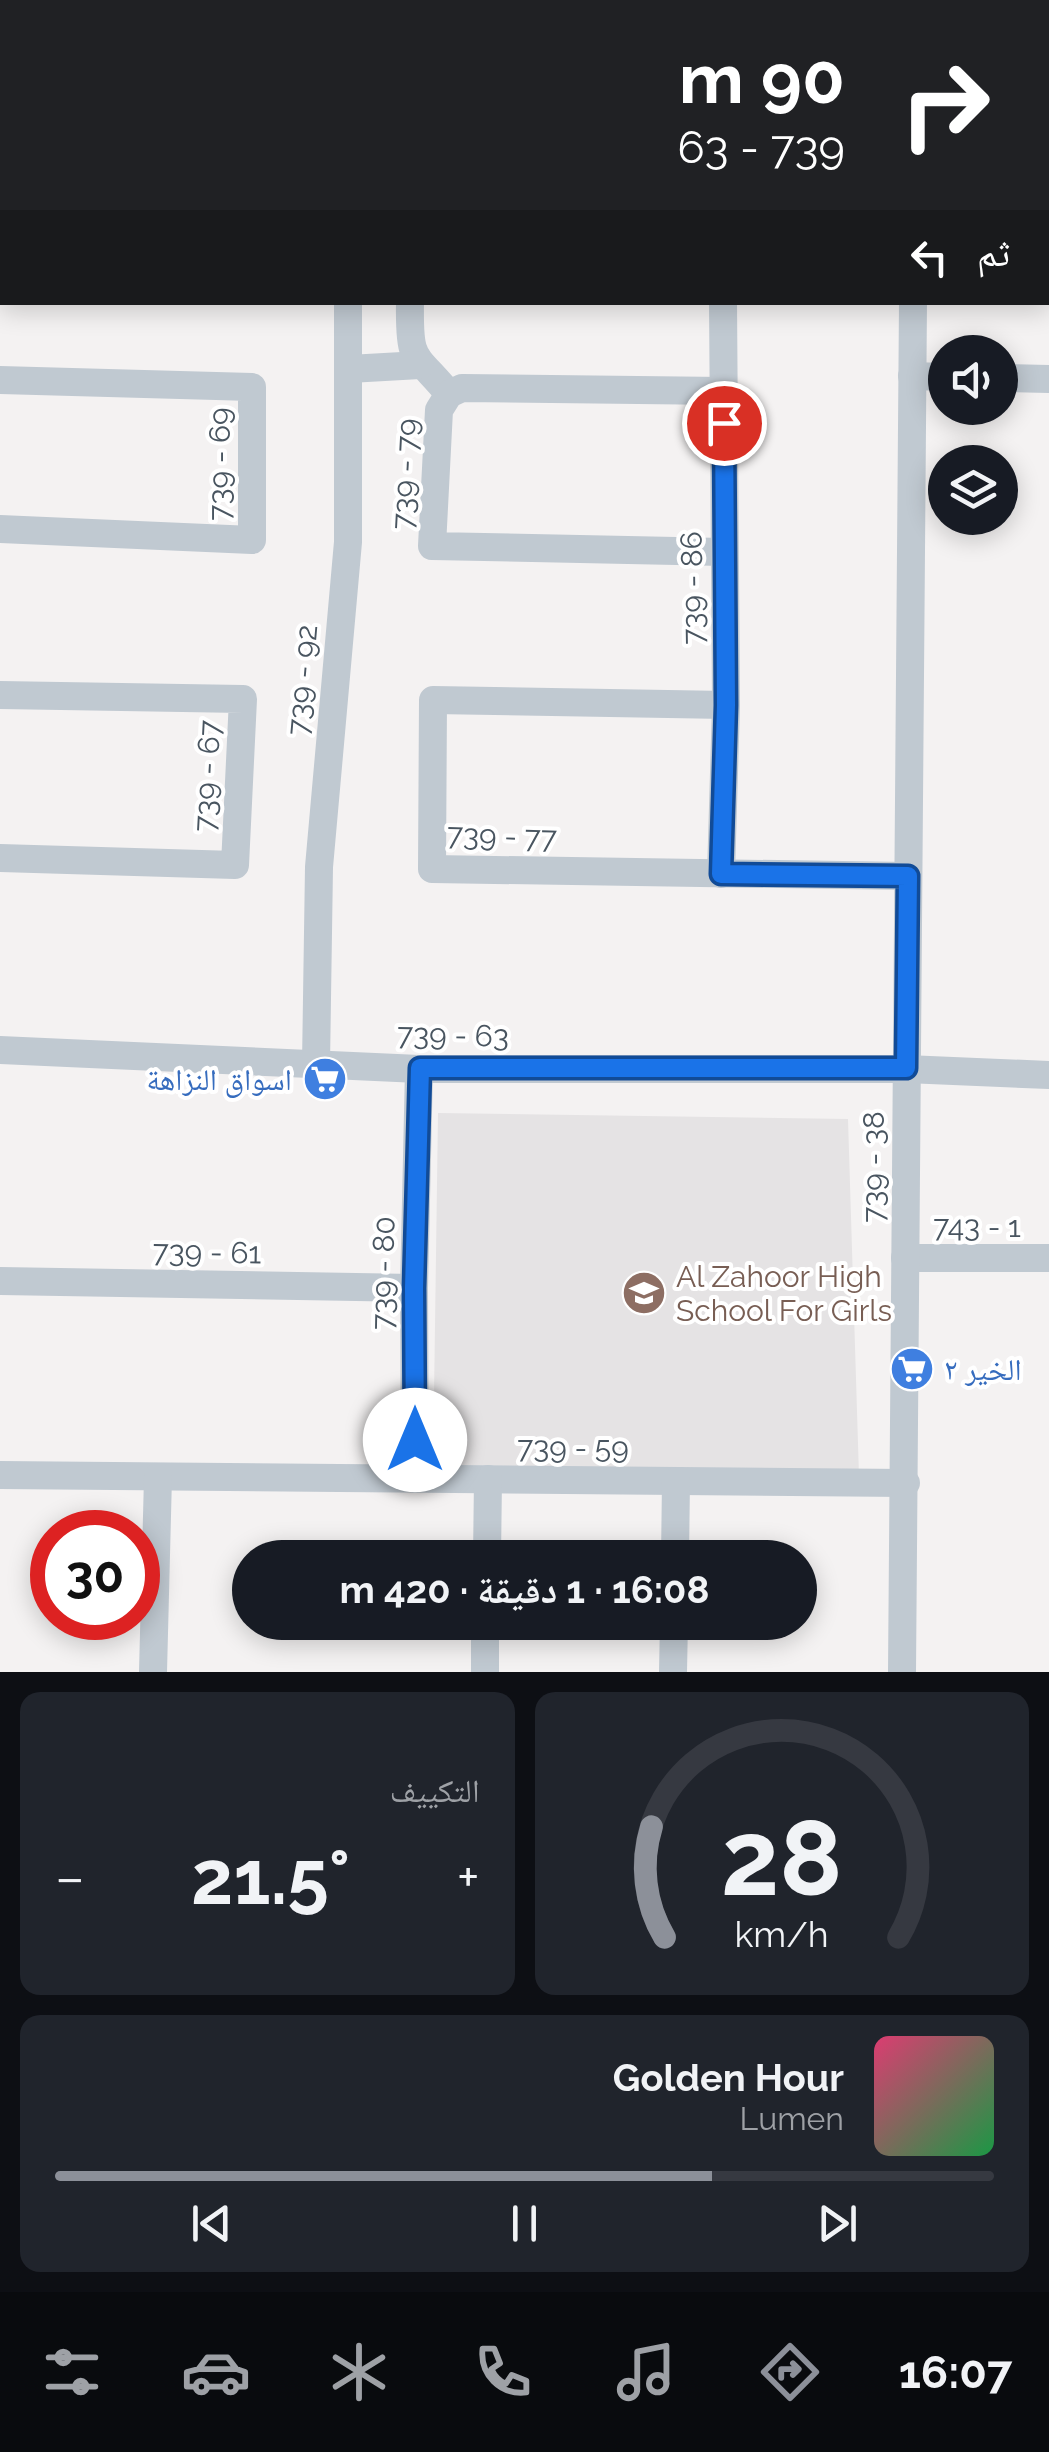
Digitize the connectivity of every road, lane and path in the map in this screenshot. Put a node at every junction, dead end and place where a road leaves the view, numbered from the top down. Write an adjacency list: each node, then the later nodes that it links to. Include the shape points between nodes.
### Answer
1 (348, 305): 6 (street, 739 - 92)
2 (410, 305): 5 (street, via 409,346)
3 (722, 305): 12 (street, 739 - 86)
4 (914, 305): 7 (street, 739 - 38)
5 (420, 365): 6 (street); 13 (street)
6 (349, 369): 22 (street, 739 - 92, via 348,542 319,867)
7 (912, 376): 8 (street); 20 (street, 739 - 38)
8 (928, 376)
9 (1018, 378): 10 (street)
10 (1049, 379)
11 (0, 380): 14 (street, 739 - 69, via 252,387 252,540)
12 (724, 391): 13 (street, 739 - 79, via 462,388); 15 (street, 739 - 86)
13 (448, 394): 15 (street, 739 - 79, via 439,410 432,546)
14 (0, 529)
15 (724, 552): 17 (street, 739 - 86)
16 (0, 695): 18 (street, 739 - 67, via 244,699 235,865)
17 (726, 705): 19 (street, 739 - 86); 19 (street, 739 - 77, via 434,700 432,869)
18 (0, 858)
19 (721, 874): 20 (street, 739 - 77)
20 (908, 876): 24 (street, 739 - 38)
21 (0, 1050): 22 (street, 739 - 63)
22 (316, 1064): 23 (street, 739 - 63)
23 (420, 1068): 24 (street, 739 - 63); 29 (street, 739 - 80)
24 (906, 1068): 25 (street, 739 - 63); 26 (street, 739 - 38)
25 (1049, 1074)
26 (905, 1258): 27 (street, 743 - 1); 35 (street, 739 - 38)
27 (1049, 1258)
28 (0, 1281): 29 (street, 739 - 61)
29 (414, 1288): 32 (street, 739 - 80)
30 (0, 1474): 31 (street, 739 - 59)
31 (158, 1477): 32 (street, 739 - 59); 40 (street)
32 (416, 1478): 33 (street, 739 - 59)
33 (488, 1479): 34 (street, 739 - 59); 36 (street)
34 (676, 1481): 35 (street, 739 - 59); 37 (street)
35 (906, 1483): 43 (street, 739 - 38)
36 (487, 1540)
37 (675, 1540)
38 (485, 1640): 41 (street)
39 (674, 1640): 42 (street)
40 (153, 1672)
41 (484, 1672)
42 (673, 1672)
43 (902, 1672)

